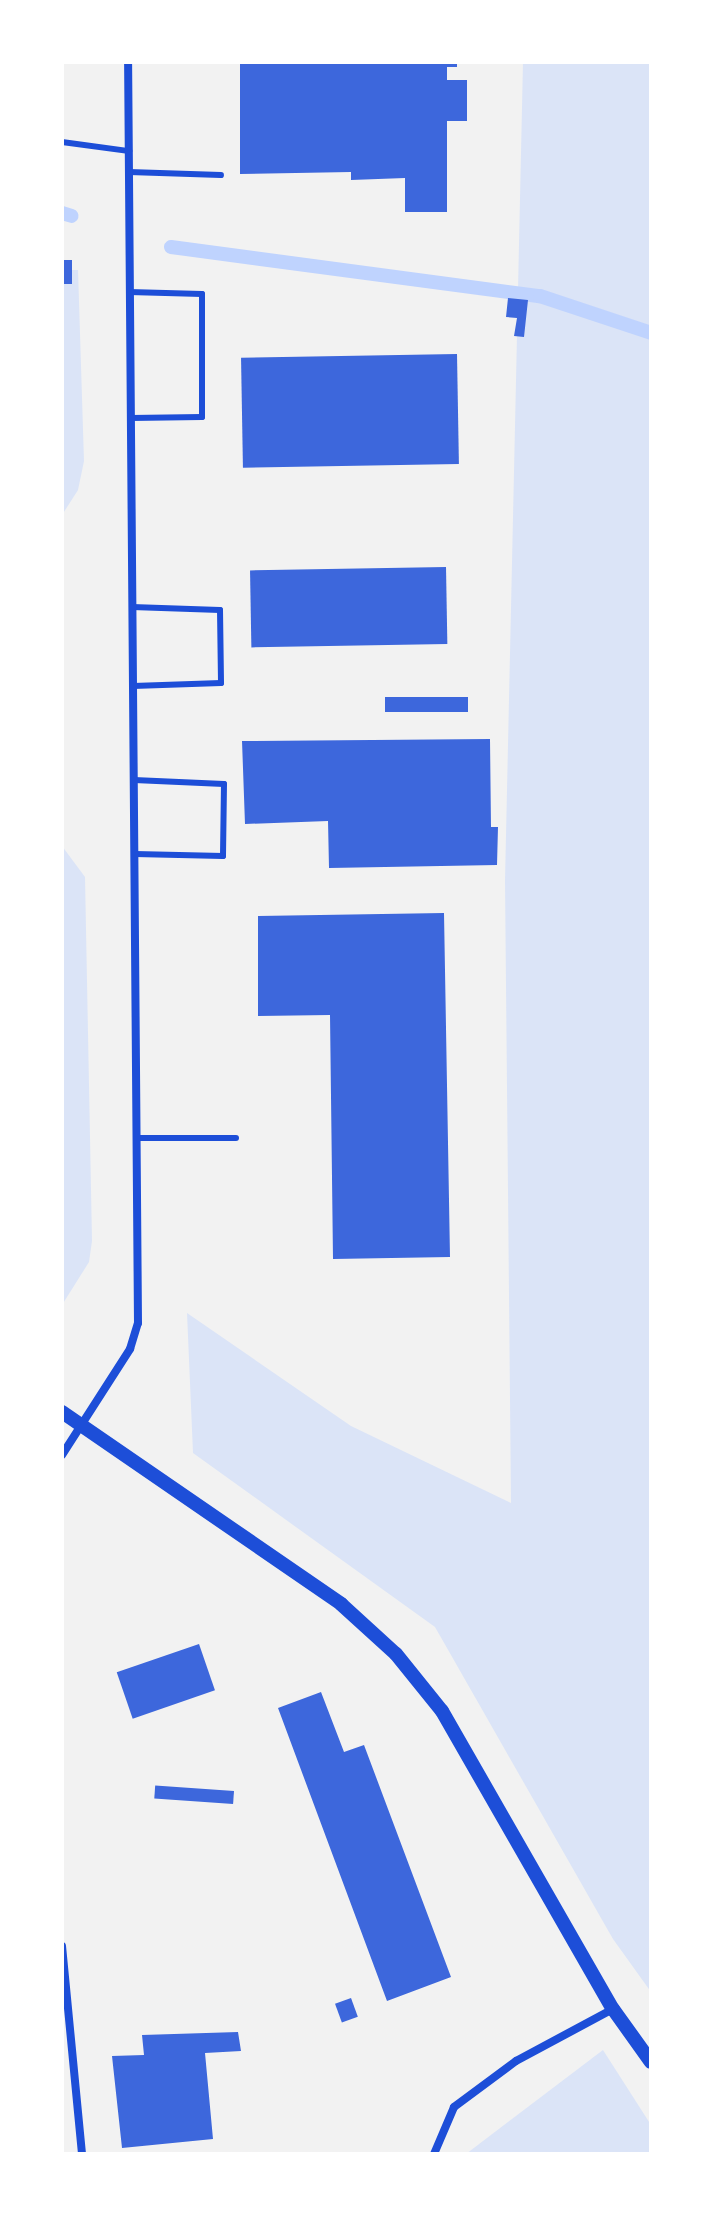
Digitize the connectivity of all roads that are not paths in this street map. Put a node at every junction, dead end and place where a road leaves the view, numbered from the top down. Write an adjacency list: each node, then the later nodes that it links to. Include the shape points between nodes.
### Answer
1 (128, 62): 3 (street)
2 (62, 142): 3 (lane)
3 (129, 151): 4 (street)
4 (129, 172): 5 (lane); 6 (street)
5 (221, 175)
6 (129, 292): 7 (street); 7 (lane, via 202,294 202,417)
7 (131, 418): 8 (street)
8 (132, 607): 9 (street); 9 (lane, via 220,610 221,683)
9 (133, 686): 10 (street)
10 (134, 780): 11 (street); 11 (lane, via 224,784 223,856)
11 (135, 854): 12 (street)
12 (137, 1138): 13 (lane); 15 (street, via 138,1323 130,1349)
13 (236, 1138)
14 (62, 1412): 15 (street)
15 (84, 1425): 16 (street); 18 (street, via 341,1604 396,1654 442,1711)
16 (62, 1455)
17 (62, 1946): 20 (street)
18 (613, 2009): 19 (street); 21 (street, via 516,2061 454,2107)
19 (651, 2062)
20 (82, 2154)
21 (434, 2154)

